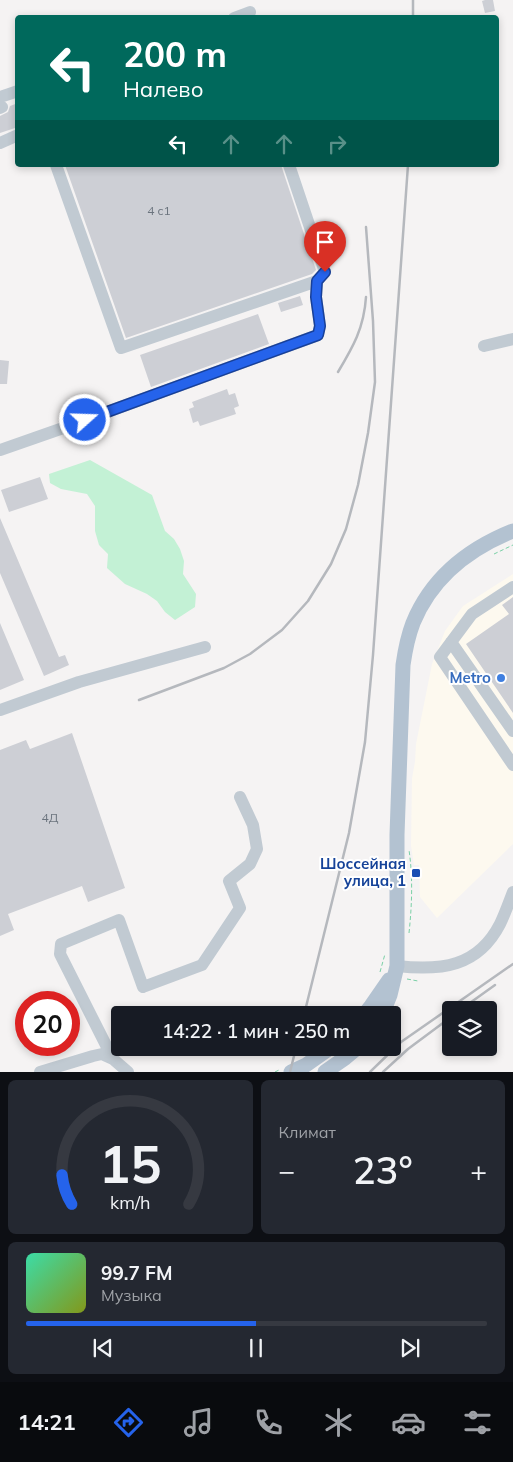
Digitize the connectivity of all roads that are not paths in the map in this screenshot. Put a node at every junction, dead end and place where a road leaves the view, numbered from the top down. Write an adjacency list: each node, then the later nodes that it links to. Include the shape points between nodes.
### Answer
1 (250, 12): 2 (street)
2 (242, 15)
3 (15, 92): 4 (street)
4 (1, 104)
5 (15, 136): 6 (street)
6 (0, 143)
7 (57, 167): 9 (street, via 121,348)
8 (290, 167): 9 (street, via 325,272)
9 (317, 281): 12 (street, via 318,335)
10 (513, 339): 11 (street)
11 (484, 346)
12 (0, 450)
13 (513, 531): 22 (main road, via 473,550 453,565 424,603 406,647 397,835)
14 (513, 586): 15 (street, via 472,614)
15 (451, 642): 18 (street); 19 (street, via 440,657)
16 (205, 647): 17 (street, via 79,682)
17 (0, 710)
18 (513, 731)
19 (513, 765)
20 (240, 797): 27 (street, via 253,825 257,850 250,864 229,881 240,908 202,965 143,987 119,920 61,944 60,954)
21 (513, 892): 22 (street, via 500,924 486,945 469,958 447,966)
22 (401, 972): 23 (main road); 24 (main road)
23 (371, 1006)
24 (386, 1006)
25 (319, 1056): 30 (main road)
26 (347, 1056): 31 (main road)
27 (113, 1059): 28 (street, via 102,1054); 29 (street)
28 (40, 1072)
29 (128, 1072)
30 (291, 1072)
31 (325, 1072)

